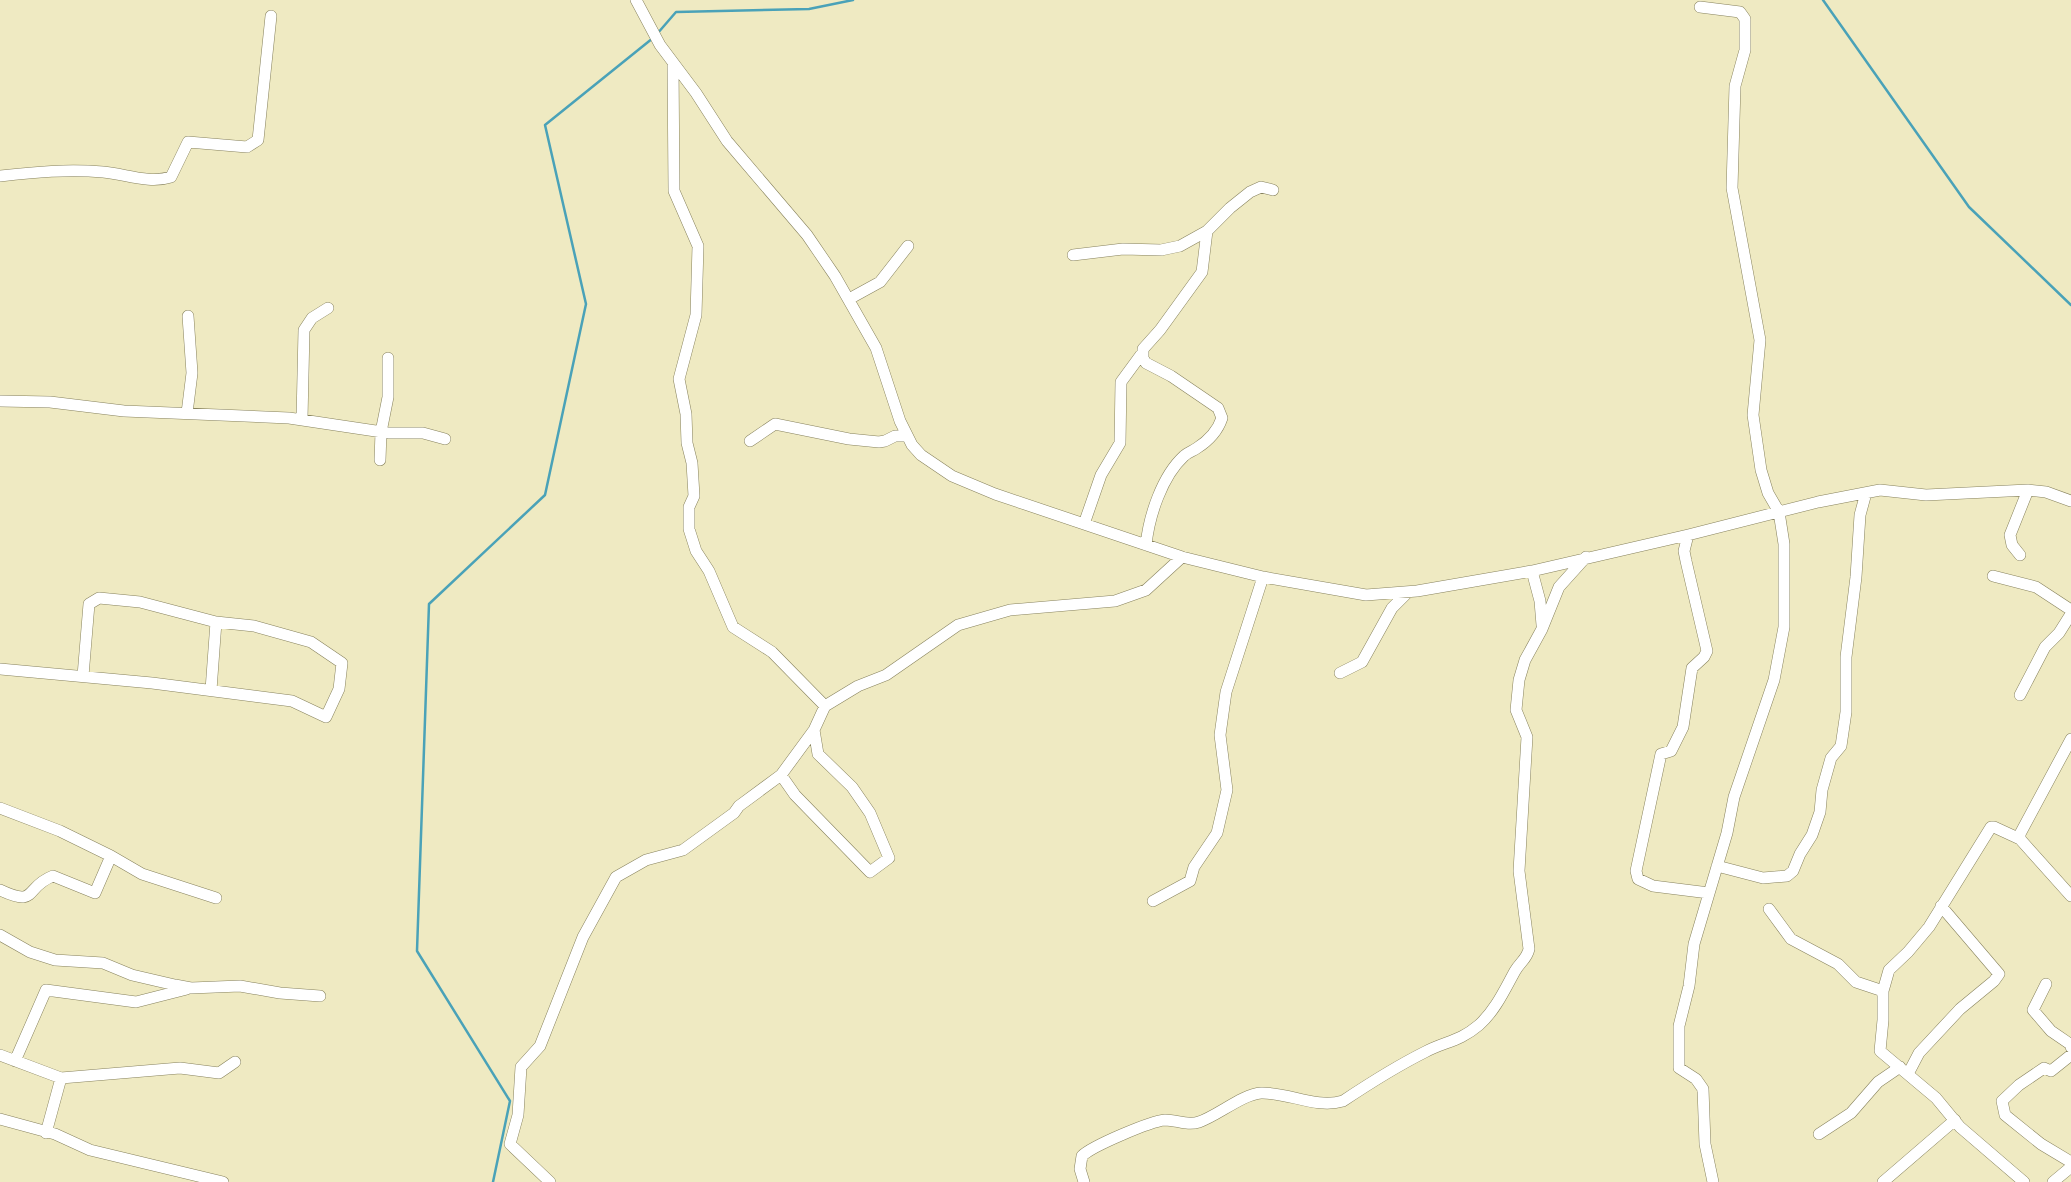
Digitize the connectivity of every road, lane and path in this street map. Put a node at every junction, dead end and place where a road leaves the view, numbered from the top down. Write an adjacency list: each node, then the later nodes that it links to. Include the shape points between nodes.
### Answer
1 (636, 0): 4 (street, via 643,18)
2 (1700, 8): 26 (street, via 1740,12 1744,19 1744,58 1735,86 1732,188 1760,340 1754,427 1761,470 1768,493)
3 (271, 16): 5 (street, via 258,140 247,147 188,142 171,177 159,181 105,172 51,170)
4 (673, 63): 10 (street, via 727,141 807,235); 45 (street, via 674,191 698,246 696,315 679,379 692,464 694,496 689,507 689,529 696,551 733,627 772,652)
5 (0, 176)
6 (1273, 190): 7 (street, via 1261,187 1250,192)
7 (1207, 231): 9 (street, via 1180,246 1161,250 1123,249); 13 (street, via 1202,272)
8 (908, 246): 10 (street, via 880,282)
9 (1073, 255)
10 (849, 299): 19 (street, via 876,348)
11 (328, 308): 17 (street, via 312,318 304,330)
12 (188, 316): 16 (street, via 192,372)
13 (1143, 352): 27 (street, via 1121,382 1120,443 1101,475); 29 (street, via 1146,363 1218,408 1222,418 1219,427 1199,447 1185,455 1170,473 1148,530)
14 (388, 358): 18 (street, via 388,397)
15 (0, 400): 16 (street)
16 (187, 413): 17 (street)
17 (302, 419): 18 (street)
18 (381, 432): 20 (street, via 423,433); 22 (street)
19 (907, 436): 21 (street, via 895,436 879,442 775,424); 27 (street, via 922,455 952,476)
20 (445, 439)
21 (750, 441)
22 (380, 460)
23 (2028, 490): 24 (street, via 1926,495 1894,490); 25 (street, via 2046,492); 30 (street, via 2010,535 2012,545)
24 (1866, 493): 26 (street); 53 (street, via 1860,515 1841,746 1831,758 1812,835 1793,871 1787,876 1764,878)
25 (2071, 501)
26 (1779, 512): 28 (street); 53 (street, via 1785,556 1782,646 1774,680 1734,797)
27 (1084, 524): 29 (street)
28 (1688, 535): 32 (street); 55 (street, via 1684,551 1707,651 1692,668 1683,728 1671,751 1661,754 1636,871 1638,879 1653,886)
29 (1146, 545): 31 (street)
30 (2020, 554)
31 (1182, 557): 35 (street); 45 (street, via 1146,590 1115,601 1010,610 958,625 886,675 858,686)
32 (1586, 557): 33 (street); 39 (street, via 1559,587)
33 (1532, 570): 36 (street); 39 (street, via 1540,601)
34 (1993, 576): 37 (street, via 2036,587)
35 (1263, 578): 36 (street, via 1366,595); 58 (street, via 1226,692 1220,735 1227,790 1217,833 1194,867 1190,881)
36 (1408, 592): 41 (street, via 1392,608 1362,662)
37 (2071, 612): 44 (street, via 2059,633 2045,647)
38 (216, 622): 42 (street, via 140,602 99,598 89,604); 43 (street); 43 (street, via 254,626 311,642 342,663 339,689 326,717 292,701)
39 (1542, 629): 82 (street, via 1518,680 1516,699 1516,710 1526,736 1519,871 1528,956 1516,968 1481,1024 1454,1043 1428,1050 1336,1103 1258,1093 1197,1123 1163,1120 1097,1145 1082,1156 1080,1168)
40 (0, 670): 42 (street)
41 (1340, 673)
42 (84, 676): 43 (street)
43 (211, 690)
44 (2020, 695)
45 (825, 706): 46 (street)
46 (814, 730): 49 (street); 49 (street, via 818,754 852,787 870,813 889,858 870,872 795,795)
47 (2071, 740): 48 (street)
48 (2068, 756): 51 (street, via 2055,766)
49 (781, 774): 81 (street, via 683,850 646,860 616,877 584,937 540,1046 521,1067 518,1116 510,1144)
50 (0, 808): 52 (street, via 45,824)
51 (2020, 839): 56 (street); 59 (street, via 1994,826 1988,829)
52 (111, 856): 54 (street, via 95,893 52,876 23,898); 57 (street, via 142,874)
53 (1717, 866): 55 (street)
54 (0, 890)
55 (1709, 893): 83 (street, via 1694,944 1689,986 1680,1016 1678,1063 1684,1073 1696,1079 1703,1089 1703,1124)
56 (2071, 896)
57 (216, 898)
58 (1153, 901)
59 (1940, 906): 64 (street, via 1929,926 1889,970); 71 (street, via 1999,974 1960,1009)
60 (1770, 909): 64 (street, via 1791,939 1838,964 1856,982)
61 (0, 936): 63 (street, via 30,952 55,960 103,963 132,975)
62 (2046, 984): 66 (street, via 2033,1010)
63 (191, 988): 65 (street, via 240,986); 69 (street, via 136,1002 46,990)
64 (1883, 991): 71 (street, via 1880,1051)
65 (320, 996)
66 (2071, 1047)
67 (0, 1055): 69 (street)
68 (2071, 1055): 77 (street, via 2051,1071 2044,1068 2002,1101 2005,1115 2040,1144)
69 (16, 1061): 72 (street)
70 (235, 1062): 72 (street, via 219,1073 180,1068)
71 (1904, 1071): 74 (street, via 1936,1098); 76 (street, via 1878,1082 1851,1113)
72 (61, 1078): 75 (street)
73 (0, 1119): 75 (street)
74 (1955, 1120): 79 (street); 85 (street)
75 (46, 1133): 80 (street, via 107,1154)
76 (1819, 1134)
77 (2071, 1162)
78 (2071, 1167): 86 (street)
79 (1894, 1178): 84 (street)
80 (222, 1182)
81 (550, 1182)
82 (1084, 1182)
83 (1713, 1182)
84 (1883, 1182)
85 (2024, 1182)
86 (2053, 1182)

